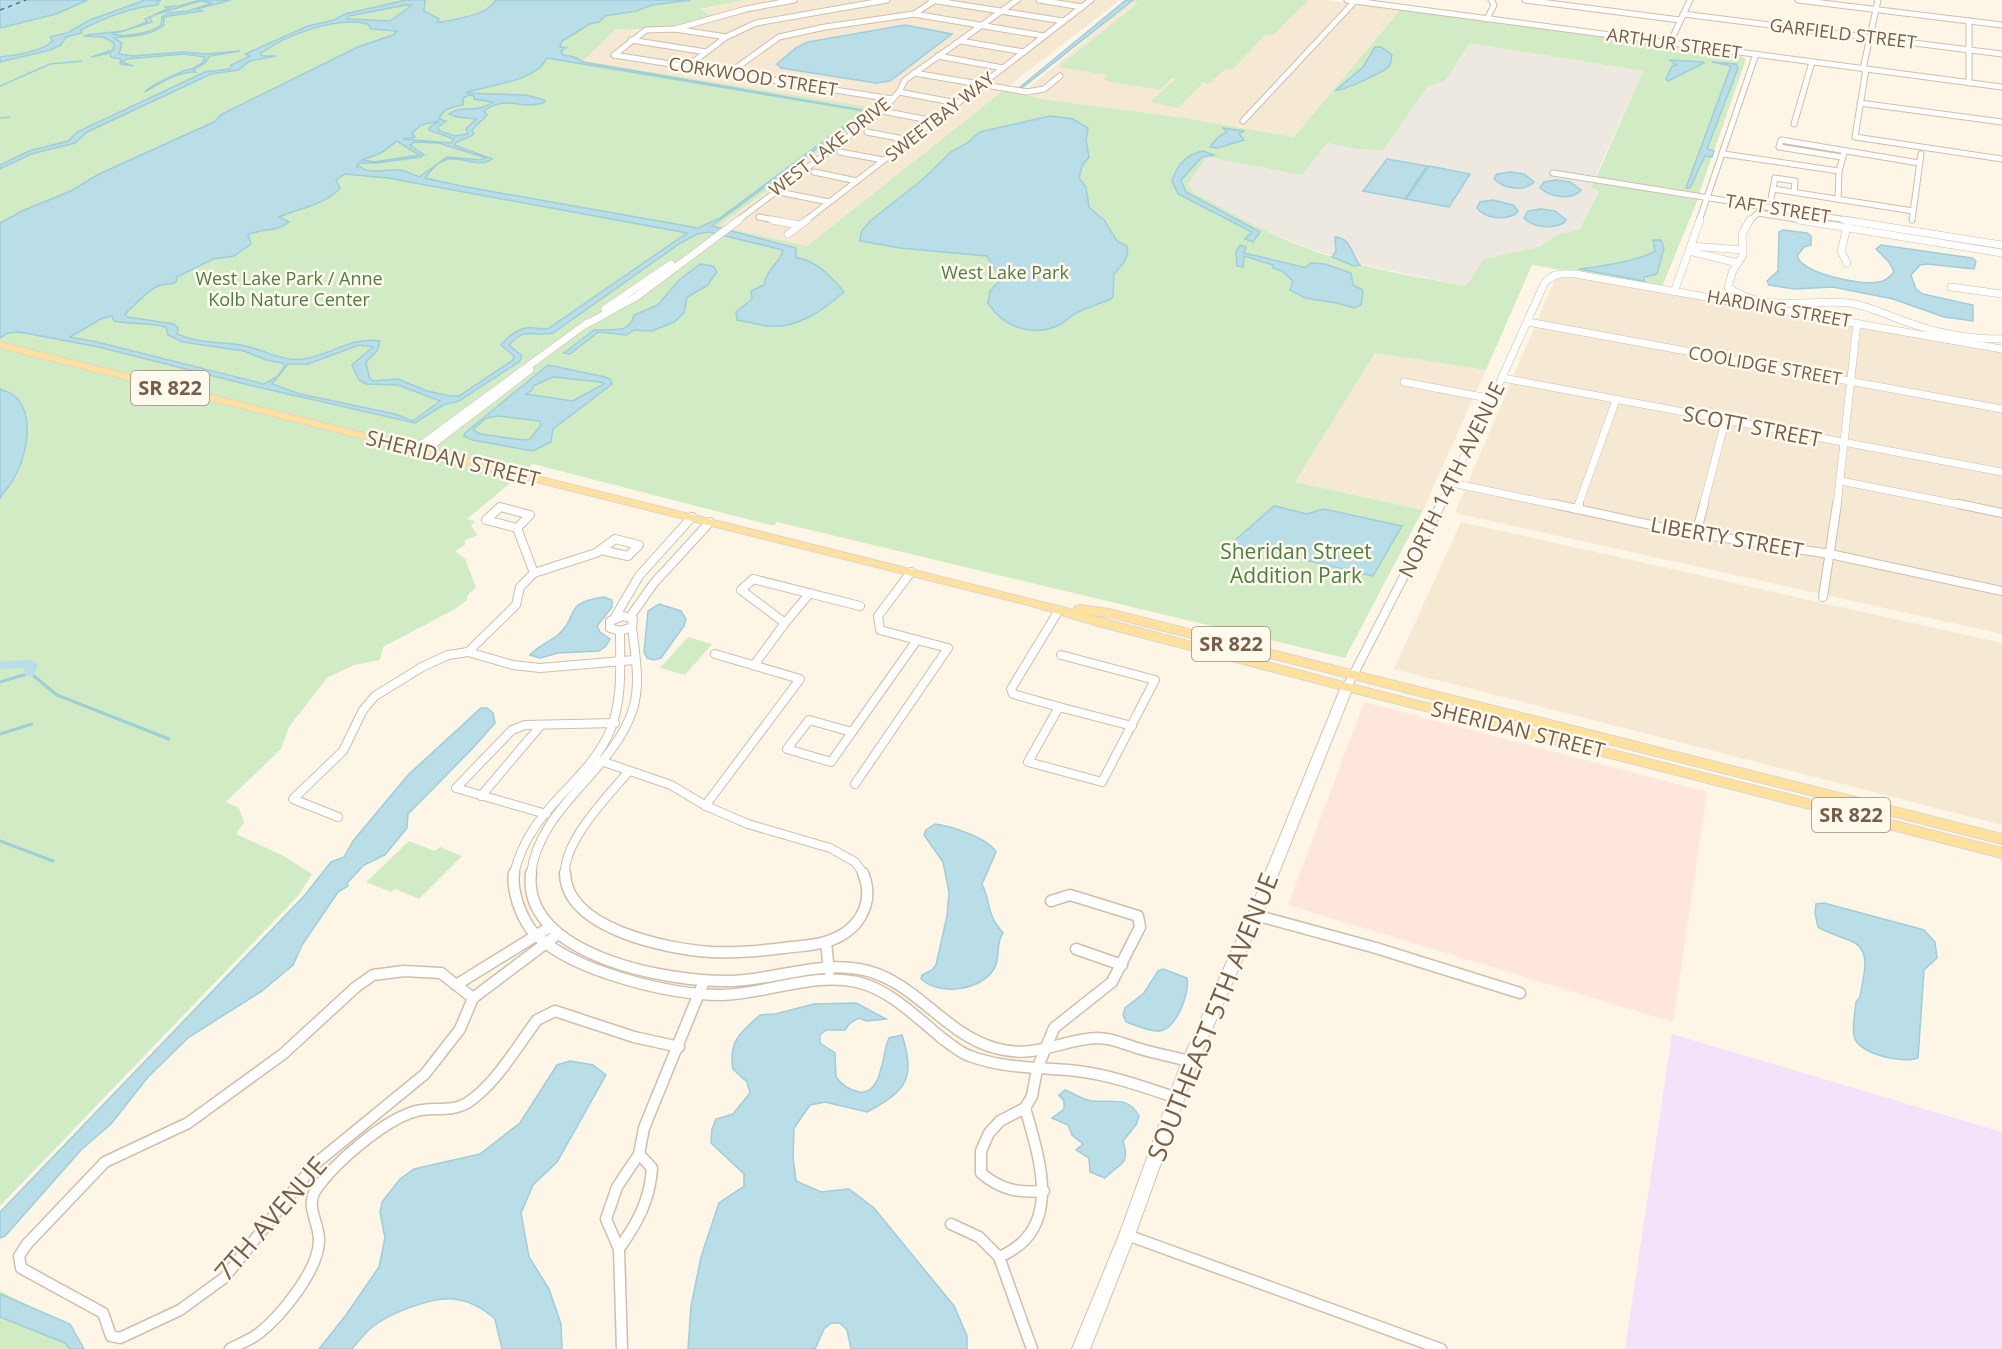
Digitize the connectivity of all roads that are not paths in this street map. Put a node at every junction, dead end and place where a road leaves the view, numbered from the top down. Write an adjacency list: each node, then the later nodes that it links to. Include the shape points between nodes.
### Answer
1 (794, 0): 27 (street)
2 (887, 0): 29 (street, via 768,19)
3 (932, 0): 18 (street); 19 (street)
4 (1017, 0): 18 (street, WEST LAKE DRIVE)
5 (1039, 0): 15 (street)
6 (1091, 0): 15 (street, SWEETBAY WAY)
7 (1347, 0): 14 (street, ARTHUR STREET)
8 (1491, 0): 21 (street, via 1494,5)
9 (1528, 0): 16 (street)
10 (1610, 0): 16 (street)
11 (1690, 0): 20 (street)
12 (1798, 0): 17 (street)
13 (1878, 0): 17 (street)
14 (1355, 1): 21 (street, ARTHUR STREET); 56 (street)
15 (1082, 7): 23 (street, SWEETBAY WAY)
16 (1604, 10): 22 (street)
17 (1876, 10): 24 (street); 30 (street)
18 (1002, 11): 23 (street); 26 (street, WEST LAKE DRIVE)
19 (914, 14): 26 (street); 44 (street, via 778,37)
20 (1683, 14): 22 (street); 30 (street, GARFIELD STREET)
21 (1487, 19): 33 (street, ARTHUR STREET)
22 (1680, 20): 33 (street)
23 (1063, 21): 28 (street, SWEETBAY WAY)
24 (1969, 21): 25 (street); 34 (street)
25 (2002, 25)
26 (982, 26): 28 (street); 32 (street, WEST LAKE DRIVE)
27 (675, 29): 29 (street); 31 (street, via 646,30)
28 (1044, 36): 36 (street, SWEETBAY WAY)
29 (726, 37): 35 (street)
30 (1869, 37): 34 (street, GARFIELD STREET); 43 (street)
31 (631, 40): 35 (street); 41 (street, CORKWOOD STREET, via 614,55)
32 (960, 41): 36 (street); 39 (street, WEST LAKE DRIVE)
33 (1670, 43): 37 (street, ARTHUR STREET)
34 (1969, 50): 38 (street, GARFIELD STREET); 47 (street)
35 (706, 52): 41 (street)
36 (1024, 52): 42 (street, SWEETBAY WAY)
37 (1756, 54): 40 (street, ARTHUR STREET); 63 (street)
38 (2002, 54)
39 (938, 56): 42 (street); 45 (street, WEST LAKE DRIVE)
40 (1812, 62): 43 (street, ARTHUR STREET); 58 (street)
41 (688, 66): 44 (street, CORKWOOD STREET)
42 (1003, 68): 48 (street, SWEETBAY WAY)
43 (1864, 69): 47 (street, ARTHUR STREET); 53 (street)
44 (729, 72): 51 (street, CORKWOOD STREET)
45 (914, 73): 48 (street); 50 (street, WEST LAKE DRIVE)
46 (1060, 76): 48 (street, via 1038,91)
47 (1969, 83): 49 (street, ARTHUR STREET)
48 (981, 85): 52 (street, SWEETBAY WAY)
49 (2002, 87)
50 (899, 93): 51 (street, WEST LAKE DRIVE); 52 (street)
51 (892, 99): 54 (street, WEST LAKE DRIVE)
52 (957, 103): 55 (street, SWEETBAY WAY)
53 (1860, 103): 57 (street); 66 (street, via 1855,137)
54 (882, 111): 55 (street); 88 (street, WEST LAKE DRIVE)
55 (934, 121): 60 (street, SWEETBAY WAY)
56 (1243, 121)
57 (2002, 122)
58 (1794, 124)
59 (867, 132): 60 (street)
60 (909, 140): 67 (street, SWEETBAY WAY)
61 (1780, 143): 65 (street)
62 (840, 152): 67 (street)
63 (1724, 154): 69 (street); 76 (street)
64 (1921, 154): 68 (street)
65 (1843, 155): 68 (street); 69 (street)
66 (2002, 159)
67 (883, 160): 72 (street, SWEETBAY WAY)
68 (1919, 163): 80 (street)
69 (1839, 171): 78 (street)
70 (814, 172): 72 (street)
71 (1553, 173): 76 (street, TAFT STREET)
72 (857, 181): 79 (street, SWEETBAY WAY)
73 (1773, 189): 74 (street); 74 (street, via 1775,178 1796,181); 77 (street)
74 (1794, 192): 78 (street)
75 (784, 193): 79 (street)
76 (1708, 198): 86 (street, TAFT STREET); 87 (street)
77 (1771, 199)
78 (1838, 199): 80 (street)
79 (829, 202): 83 (street, SWEETBAY WAY)
80 (1913, 211): 82 (street)
81 (759, 217): 83 (street)
82 (1912, 220)
83 (799, 225): 85 (street, SWEETBAY WAY)
84 (1847, 227): 90 (street, via 1758,213 1742,234); 91 (street); 94 (street, via 1842,251)
85 (788, 234)
86 (2002, 245)
87 (1690, 248): 89 (street); 92 (street); 97 (street)
88 (697, 249): 98 (street, WEST LAKE DRIVE); 100 (street, WEST LAKE DRIVE)
89 (1722, 250): 90 (street); 92 (street)
90 (1743, 250): 93 (street)
91 (2002, 253)
92 (1721, 258): 93 (street)
93 (1738, 263): 104 (street, via 1729,281 1733,293 1796,304 1852,304 1909,324)
94 (1846, 263)
95 (1555, 275): 97 (street, HARDING STREET, via 1575,274); 101 (street, NORTH 14TH AVENUE, via 1546,280)
96 (1951, 287): 99 (street)
97 (1674, 292): 102 (street, HARDING STREET)
98 (625, 294): 100 (street); 103 (street, WEST LAKE DRIVE)
99 (2002, 294)
100 (636, 297): 103 (street, WEST LAKE DRIVE)
101 (1528, 322): 108 (street, NORTH 14TH AVENUE); 109 (street, COOLIDGE STREET)
102 (1857, 323): 106 (street, HARDING STREET); 109 (street)
103 (585, 325): 107 (street, WEST LAKE DRIVE)
104 (2002, 339)
105 (2, 345): 116 (main road, SHERIDAN STREET / SR 822)
106 (2002, 349)
107 (543, 357): 116 (street, WEST LAKE DRIVE)
108 (1503, 378): 111 (street, NORTH 14TH AVENUE); 112 (street, SCOTT STREET)
109 (1851, 381): 113 (street, COOLIDGE STREET); 115 (street)
110 (1404, 382): 111 (street)
111 (1493, 399): 119 (street, NORTH 14TH AVENUE)
112 (1616, 400): 114 (street, SCOTT STREET); 120 (street)
113 (2002, 409)
114 (1725, 422): 115 (street, SCOTT STREET); 125 (street)
115 (1845, 443): 117 (street, SCOTT STREET); 118 (street)
116 (419, 450): 122 (main road, SHERIDAN STREET / SR 822)
117 (2002, 472)
118 (1841, 481): 121 (street); 127 (street)
119 (1452, 483): 120 (street, LIBERTY STREET); 147 (street, NORTH 14TH AVENUE)
120 (1577, 509): 125 (street, LIBERTY STREET)
121 (2002, 513)
122 (692, 517): 123 (main road, SHERIDAN STREET / SR 822); 136 (street, via 640,575)
123 (710, 522): 128 (main road, SHERIDAN STREET / SR 822); 137 (street, via 654,583)
124 (517, 528): 124 (street, via 507,525 486,520 500,507 530,515); 129 (street)
125 (1696, 534): 127 (street, LIBERTY STREET)
126 (601, 549): 129 (street)
127 (1830, 554): 130 (street, LIBERTY STREET); 132 (street)
128 (909, 572): 133 (main road, SHERIDAN STREET / SR 822); 140 (street, via 877,621 880,630)
129 (534, 573): 141 (street, via 520,586 516,605)
130 (2002, 591)
131 (810, 593): 134 (street); 138 (street); 138 (street, via 753,579 741,590)
132 (1823, 597)
133 (1036, 603): 135 (main road, SHERIDAN STREET / SR 822); 147 (main road, SHERIDAN STREET / SR 822, via 1109,613)
134 (860, 606)
135 (1059, 610): 147 (main road, SHERIDAN STREET / SR 822); 150 (street, via 1011,689 1013,694)
136 (615, 617): 137 (street); 139 (street, via 609,626)
137 (631, 622): 139 (street); 144 (street)
138 (785, 624): 146 (street)
139 (620, 631): 145 (street)
140 (917, 640): 155 (street); 160 (street, via 948,648)
141 (468, 652): 145 (street, via 540,668); 164 (street, via 423,667 375,696 363,710 343,751 292,799)
142 (715, 654): 146 (street)
143 (1061, 655): 154 (street, via 1155,680)
144 (634, 660): 145 (street); 148 (street)
145 (620, 662): 149 (street)
146 (753, 665): 162 (street, via 800,679)
147 (1350, 681): 159 (main road, SHERIDAN STREET / SR 822); 159 (main road, SHERIDAN STREET / SR 822, via 1558,740); 169 (street, SOUTHEAST 5TH AVENUE)
148 (635, 690): 149 (street); 152 (street)
149 (621, 691): 151 (street)
150 (1059, 707): 154 (street); 154 (street, via 1028,762 1102,782)
151 (613, 723): 152 (street); 153 (street); 156 (street)
152 (628, 723): 157 (street)
153 (541, 725): 161 (street); 161 (street, via 512,730 456,788)
154 (1132, 726)
155 (852, 732): 155 (street, via 809,720 787,749 831,762)
156 (592, 758): 157 (street); 163 (street)
157 (603, 762): 158 (street); 165 (street)
158 (629, 771): 162 (street, via 670,785); 172 (street, via 571,846 563,867 565,883 591,917 618,930 699,951 752,952)
159 (1705, 771): 166 (main road, SHERIDAN STREET / SR 822); 167 (main road, SHERIDAN STREET / SR 822, via 1897,827 1932,831)
160 (855, 784)
161 (481, 796): 163 (street)
162 (705, 806): 172 (street, via 834,849 856,863 867,880 869,901 854,926)
163 (543, 813): 165 (street); 171 (street, via 525,839 513,877 514,893)
164 (338, 817)
165 (556, 817): 170 (street, via 537,847 530,881 533,899)
166 (2002, 838)
167 (2002, 851)
168 (1052, 901): 176 (street, via 1070,895 1138,916 1140,927)
169 (1255, 915): 182 (street); 187 (street, SOUTHEAST 5TH AVENUE)
170 (554, 931): 171 (street); 173 (street); 180 (street, via 587,951 645,970)
171 (535, 936): 173 (street); 175 (street)
172 (826, 942): 177 (street)
173 (546, 943): 178 (street); 183 (street, via 587,964 652,986)
174 (1076, 950): 176 (street)
175 (489, 965): 178 (street); 181 (street)
176 (1122, 965): 186 (street, via 1112,982 1054,1028)
177 (829, 968): 179 (street); 180 (street, via 736,981); 186 (street, via 863,969 884,975 918,997 945,1023 989,1047 1010,1052)
178 (501, 977): 184 (street)
179 (830, 980): 183 (street, via 747,993); 188 (street, via 857,982 880,990 964,1054 1002,1066)
180 (704, 981): 183 (street)
181 (456, 985): 184 (street); 184 (street, 7TH AVENUE, via 441,973 404,971 373,975 283,1054 188,1123 105,1162 27,1244 19,1256 21,1268 103,1313 111,1336 120,1338 180,1310 224,1278 315,1164 425,1074 460,1029)
182 (1520, 993)
183 (699, 994): 185 (street)
184 (472, 998)
185 (679, 1047): 191 (street, via 644,1128); 197 (street, via 555,1011 545,1014 480,1093 464,1105 415,1111 399,1118 334,1168 315,1190 309,1209 320,1240 310,1269 279,1314 257,1335)
186 (1045, 1050): 187 (street, via 1071,1042 1105,1039); 188 (street)
187 (1190, 1061): 189 (street, SOUTHEAST 5TH AVENUE)
188 (1037, 1069): 189 (street, via 1092,1072); 190 (street, via 1032,1096)
189 (1176, 1098): 194 (street, SOUTHEAST 5TH AVENUE)
190 (1025, 1108): 192 (street); 192 (street, via 1000,1120 989,1133 981,1151 981,1173 996,1186 1022,1193)
191 (639, 1154): 195 (street, via 617,1187 606,1219); 195 (street, via 652,1168 651,1192 645,1211)
192 (1044, 1191): 196 (street, via 1039,1219 1020,1247)
193 (951, 1224): 196 (street, via 979,1237)
194 (1127, 1235): 200 (street, SOUTHEAST 5TH AVENUE); 201 (street)
195 (619, 1249): 198 (street)
196 (999, 1257): 199 (street)
197 (231, 1349)
198 (622, 1349)
199 (1032, 1349)
200 (1081, 1349)
201 (1441, 1349)

